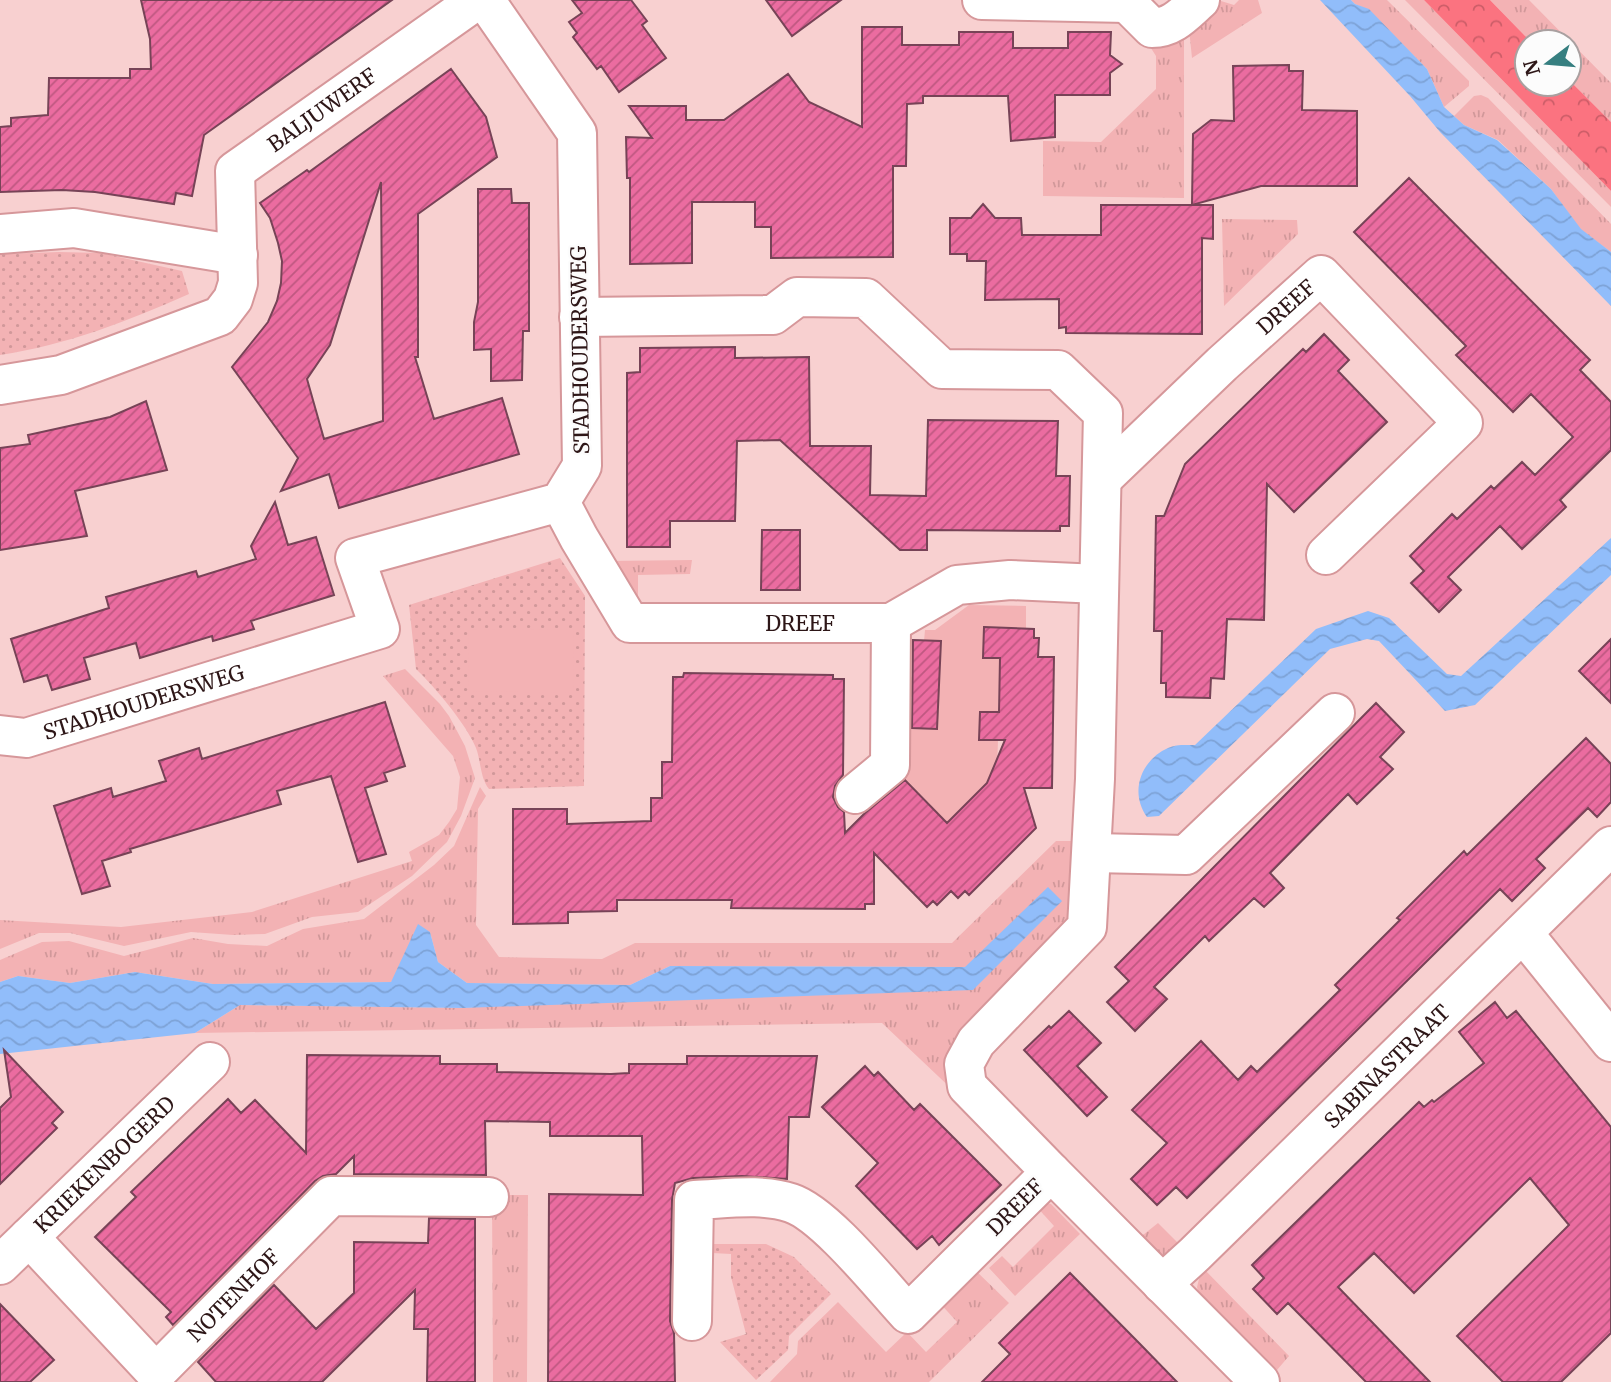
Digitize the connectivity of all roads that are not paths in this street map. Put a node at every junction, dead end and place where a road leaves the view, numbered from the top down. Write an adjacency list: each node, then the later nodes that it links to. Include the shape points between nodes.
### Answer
1 (477, 0): 7 (street, BALJUWERF, via 235,171)
2 (485, 0): 8 (street, STADHOUDERSWEG, via 577,134)
3 (982, 0): 5 (street)
4 (1200, 0): 5 (street, via 1164,28 1153,28)
5 (1126, 2)
6 (0, 234): 7 (street, via 74,228)
7 (238, 255): 9 (street, BALJUWERF, via 238,283 220,316 61,375)
8 (579, 317): 10 (street, via 773,316 797,297 866,298 942,369 1058,370 1103,413); 11 (street, STADHOUDERSWEG, via 582,466)
9 (0, 385)
10 (1102, 479): 12 (street, DREEF, via 1321,275 1463,423); 13 (street, DREEF)
11 (560, 502): 14 (street, DREEF, via 630,623); 16 (street, STADHOUDERSWEG, via 355,558 380,629 26,738)
12 (1326, 555)
13 (1099, 584): 14 (street, DREEF, via 1010,580 957,585); 19 (street, DREEF)
14 (891, 623): 17 (street, via 890,765)
15 (1335, 713): 19 (street, via 1186,855)
16 (0, 735)
17 (855, 794)
18 (1611, 846): 20 (street, SABINASTRAAT)
19 (1093, 853): 23 (street, DREEF, via 1087,927 976,1042 964,1064 967,1086)
20 (1523, 933): 21 (street); 27 (street, SABINASTRAAT)
21 (1611, 1042)
22 (210, 1062): 25 (street, KRIEKENBOGERD)
23 (1051, 1172): 27 (street); 28 (street, DREEF, via 908,1314 815,1215 791,1203 762,1199 694,1200)
24 (489, 1197): 25 (street, NOTENHOF, via 331,1196 156,1373)
25 (29, 1237): 26 (street, KRIEKENBOGERD)
26 (0, 1265)
27 (1162, 1284): 29 (street)
28 (692, 1321)
29 (1260, 1382)

